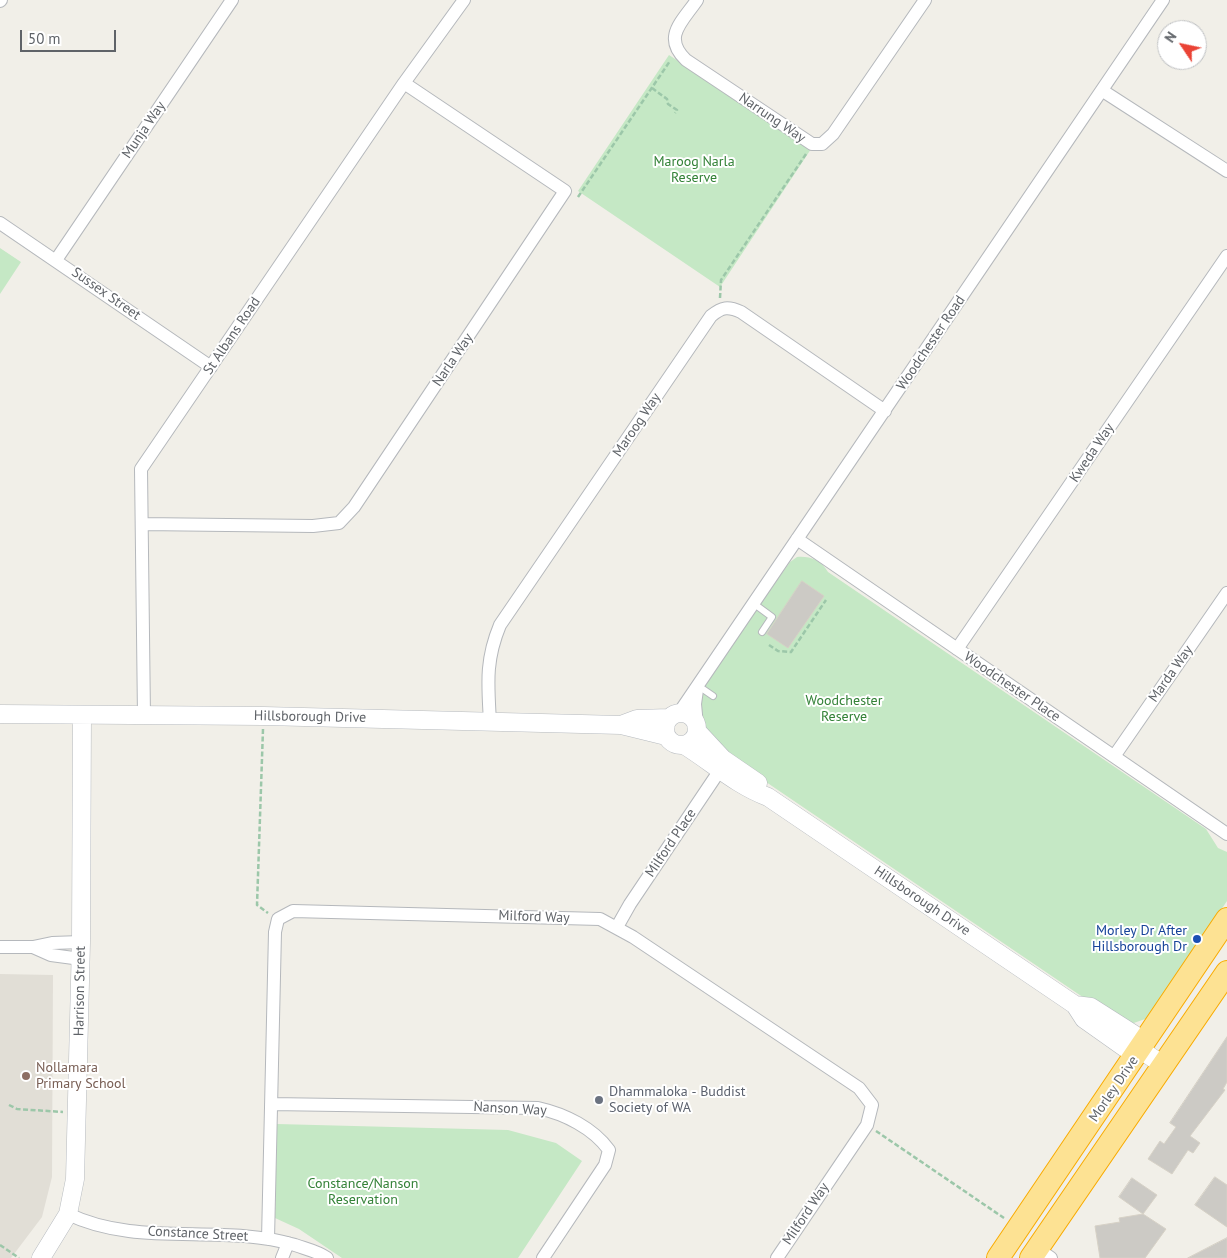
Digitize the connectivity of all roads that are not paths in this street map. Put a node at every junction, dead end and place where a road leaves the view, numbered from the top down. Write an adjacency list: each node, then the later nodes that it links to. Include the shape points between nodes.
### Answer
1 (232, 0): 11 (street, Munja Way)
2 (464, 0): 6 (street, St Albans Road)
3 (697, 0): 4 (street, Narrung Way, via 675,32 677,51 812,144 822,144 833,134)
4 (926, 0)
5 (1163, 0): 7 (street, Woodchester Road)
6 (404, 84): 12 (street, St Albans Road); 14 (street, Narla Way, via 565,190 354,508 338,523 313,526)
7 (1102, 91): 8 (street); 13 (street, Woodchester Road)
8 (1227, 171)
9 (0, 223): 11 (street, Sussex Street)
10 (1227, 256): 19 (street, Kweda Way)
11 (56, 260): 12 (street, Sussex Street)
12 (211, 367): 14 (street, St Albans Road, via 141,468)
13 (885, 411): 15 (street, Woodchester Road); 26 (street, Maroog Way, via 741,312 729,307 719,309 705,324 500,625 488,663)
14 (142, 524): 25 (street, St Albans Road)
15 (797, 539): 17 (street, Woodchester Road); 19 (street, Woodchester Place)
16 (1227, 593): 31 (street, Marda Way)
17 (753, 603): 18 (lane, via 772,617); 20 (street, Woodchester Road)
18 (762, 632)
19 (957, 649): 31 (street, Woodchester Place)
20 (697, 685): 21 (lane); 24 (street, Woodchester Road); 28 (street)
21 (712, 696)
22 (0, 714): 23 (street, Hillsborough Drive)
23 (82, 715): 25 (street, Hillsborough Drive); 37 (street, Harrison Street)
24 (674, 715): 27 (street, Hillsborough Drive, via 637,719); 28 (street, via 691,716); 29 (street, via 665,724)
25 (144, 717): 26 (street, Hillsborough Drive, via 264,716)
26 (490, 722): 27 (street, Hillsborough Drive)
27 (621, 725): 29 (street, Hillsborough Drive)
28 (697, 728): 30 (street, via 692,742); 32 (street, Hillsborough Drive)
29 (666, 736): 30 (street, via 671,742)
30 (684, 745): 32 (street, Hillsborough Drive)
31 (1115, 756): 33 (street, Woodchester Place)
32 (723, 766): 35 (street, Milford Place); 39 (street, Hillsborough Drive, via 750,790 768,798 1075,1005 1084,1019 1126,1048)
33 (1227, 834)
34 (1227, 919): 39 (highway, Morley Drive)
35 (617, 927): 41 (street, Milford Way, via 600,919 293,911 278,919 275,932); 50 (street, Milford Way, via 859,1088 872,1105 867,1125)
36 (0, 947): 37 (street, via 33,947 52,943)
37 (81, 950): 42 (street, Harrison Street, via 75,1180)
38 (1227, 972): 40 (highway, Morley Drive)
39 (1141, 1050): 40 (street, Hillsborough Drive); 51 (highway, Morley Drive)
40 (1163, 1065): 45 (highway, Morley Drive)
41 (271, 1104): 43 (street); 49 (street, Nanson Way, via 538,1108 561,1113 600,1138 609,1150 605,1165)
42 (68, 1214): 43 (street, Constance Street, via 122,1230); 46 (street, Harrison Street)
43 (268, 1238): 44 (street, Constance Street)
44 (288, 1243): 47 (street); 48 (street, Constance Street, via 318,1252)
45 (1040, 1255)
46 (41, 1258)
47 (282, 1258)
48 (326, 1258)
49 (544, 1258)
50 (777, 1258)
51 (998, 1258)

